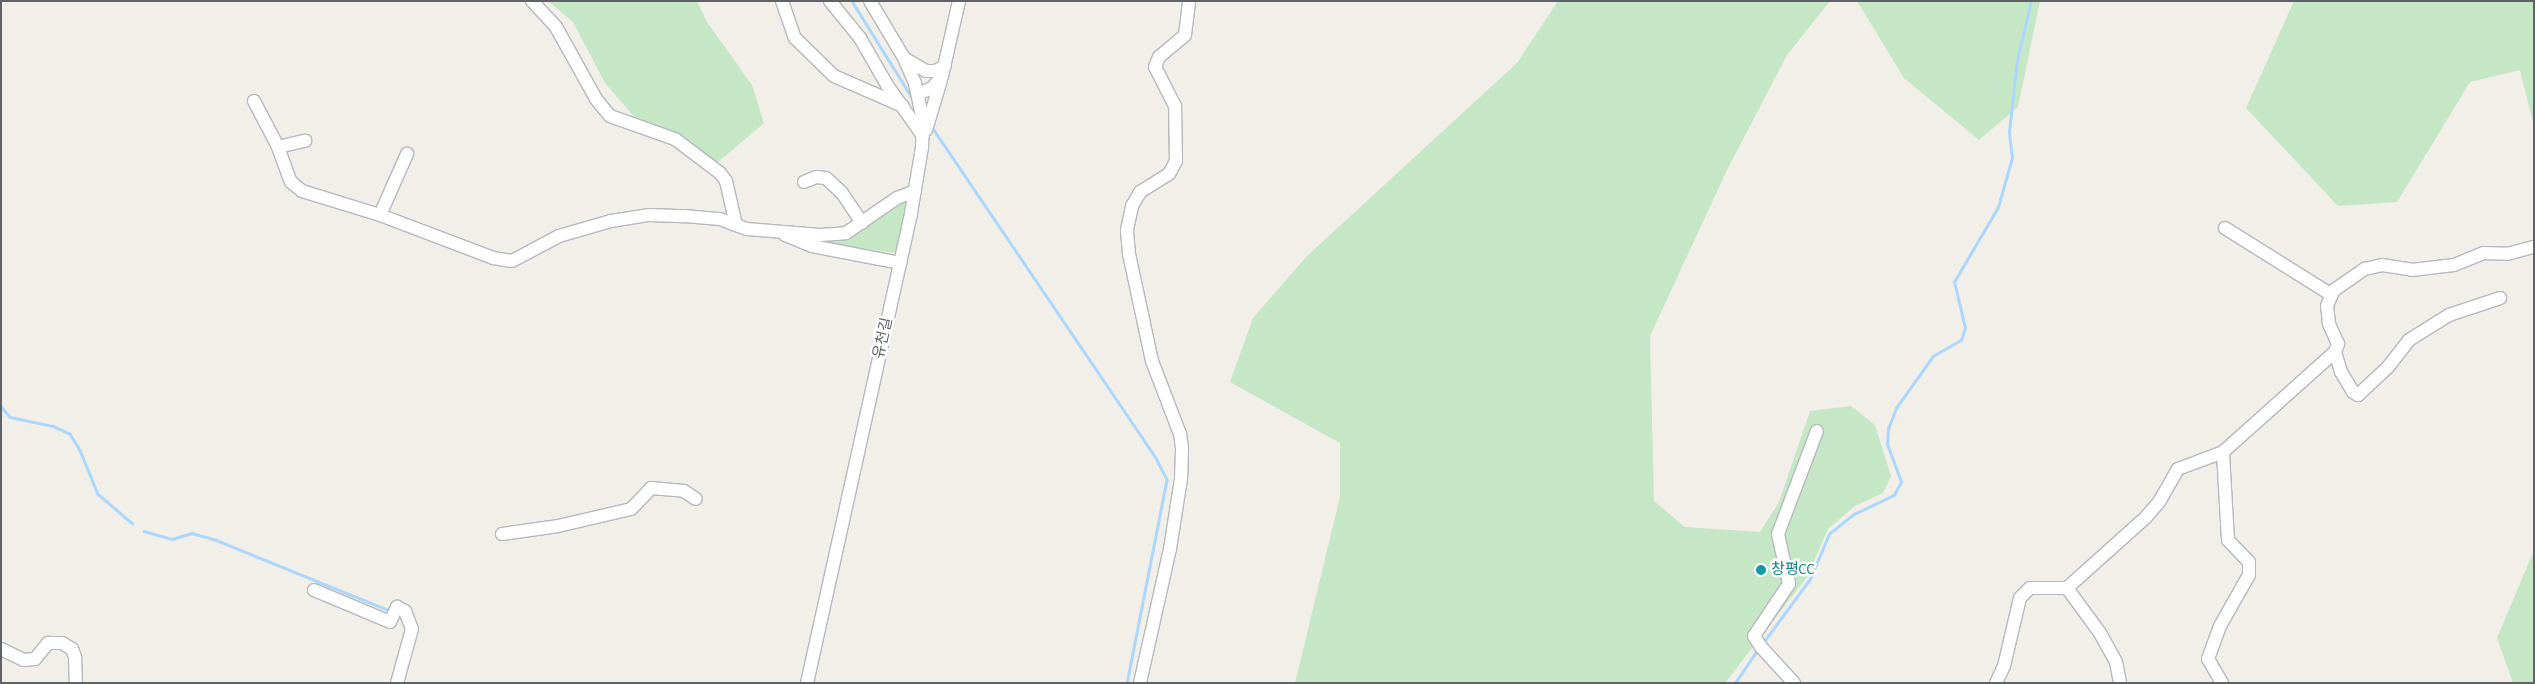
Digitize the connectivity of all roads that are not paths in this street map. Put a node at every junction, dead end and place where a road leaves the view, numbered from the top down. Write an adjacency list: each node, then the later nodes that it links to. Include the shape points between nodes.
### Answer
1 (532, 1): 20 (street, via 560,32 596,100 610,116 675,138 720,173 726,181)
2 (782, 1): 11 (street, via 794,38 834,76)
3 (830, 1): 11 (street, via 860,38)
4 (870, 1): 7 (street, 유천길)
5 (959, 1): 8 (street)
6 (1189, 1): 38 (street, via 1185,35 1159,57 1155,67 1175,106 1176,161 1169,174 1140,192 1132,206 1128,230 1129,254 1152,362 1180,434 1182,448 1172,537)
7 (904, 58): 8 (street, via 926,71); 9 (street, 유천길)
8 (944, 71): 9 (street, via 932,88); 12 (street)
9 (918, 94): 12 (street, 유천길)
10 (254, 101): 14 (street)
11 (903, 106): 12 (street)
12 (923, 138): 17 (street, 유천길)
13 (305, 141): 14 (street)
14 (278, 147): 18 (street, via 291,182 302,190)
15 (407, 154): 18 (street)
16 (804, 182): 19 (street, via 816,177 826,178 842,193)
17 (915, 191): 19 (street, via 897,198); 24 (street, 유천길)
18 (380, 215): 20 (street, via 493,258 512,261 586,225 650,216 684,216)
19 (862, 223): 22 (street, via 836,235)
20 (736, 225): 22 (street)
21 (2225, 228): 25 (street)
22 (776, 232): 24 (street, via 812,246)
23 (2534, 247): 25 (street, via 2507,254 2483,253 2454,265 2412,270 2382,265 2365,269)
24 (900, 263): 37 (street, 유천길)
25 (2332, 295): 27 (street, via 2327,306 2329,324 2338,344)
26 (2500, 298): 27 (street, via 2449,315 2409,340 2388,367 2358,395 2341,372)
27 (2335, 352): 29 (street)
28 (1817, 432): 39 (street, via 1778,534 1789,584 1754,636 1760,647)
29 (2223, 452): 32 (street, via 2178,469 2146,517); 42 (street, via 2228,540 2250,562 2249,575 2220,626 2208,659)
30 (696, 500): 31 (street, via 684,491 651,488 631,509 558,526)
31 (502, 534)
32 (2067, 588): 40 (street, via 2030,588 2020,598 2004,666); 41 (street, via 2100,633 2116,662)
33 (314, 590): 36 (street, via 390,622 397,607 406,611 412,629)
34 (1, 648): 35 (street, via 24,660 35,659 48,643 62,644 72,649)
35 (76, 683)
36 (397, 683)
37 (807, 683)
38 (1140, 683)
39 (1794, 683)
40 (1996, 683)
41 (2120, 683)
42 (2222, 683)

